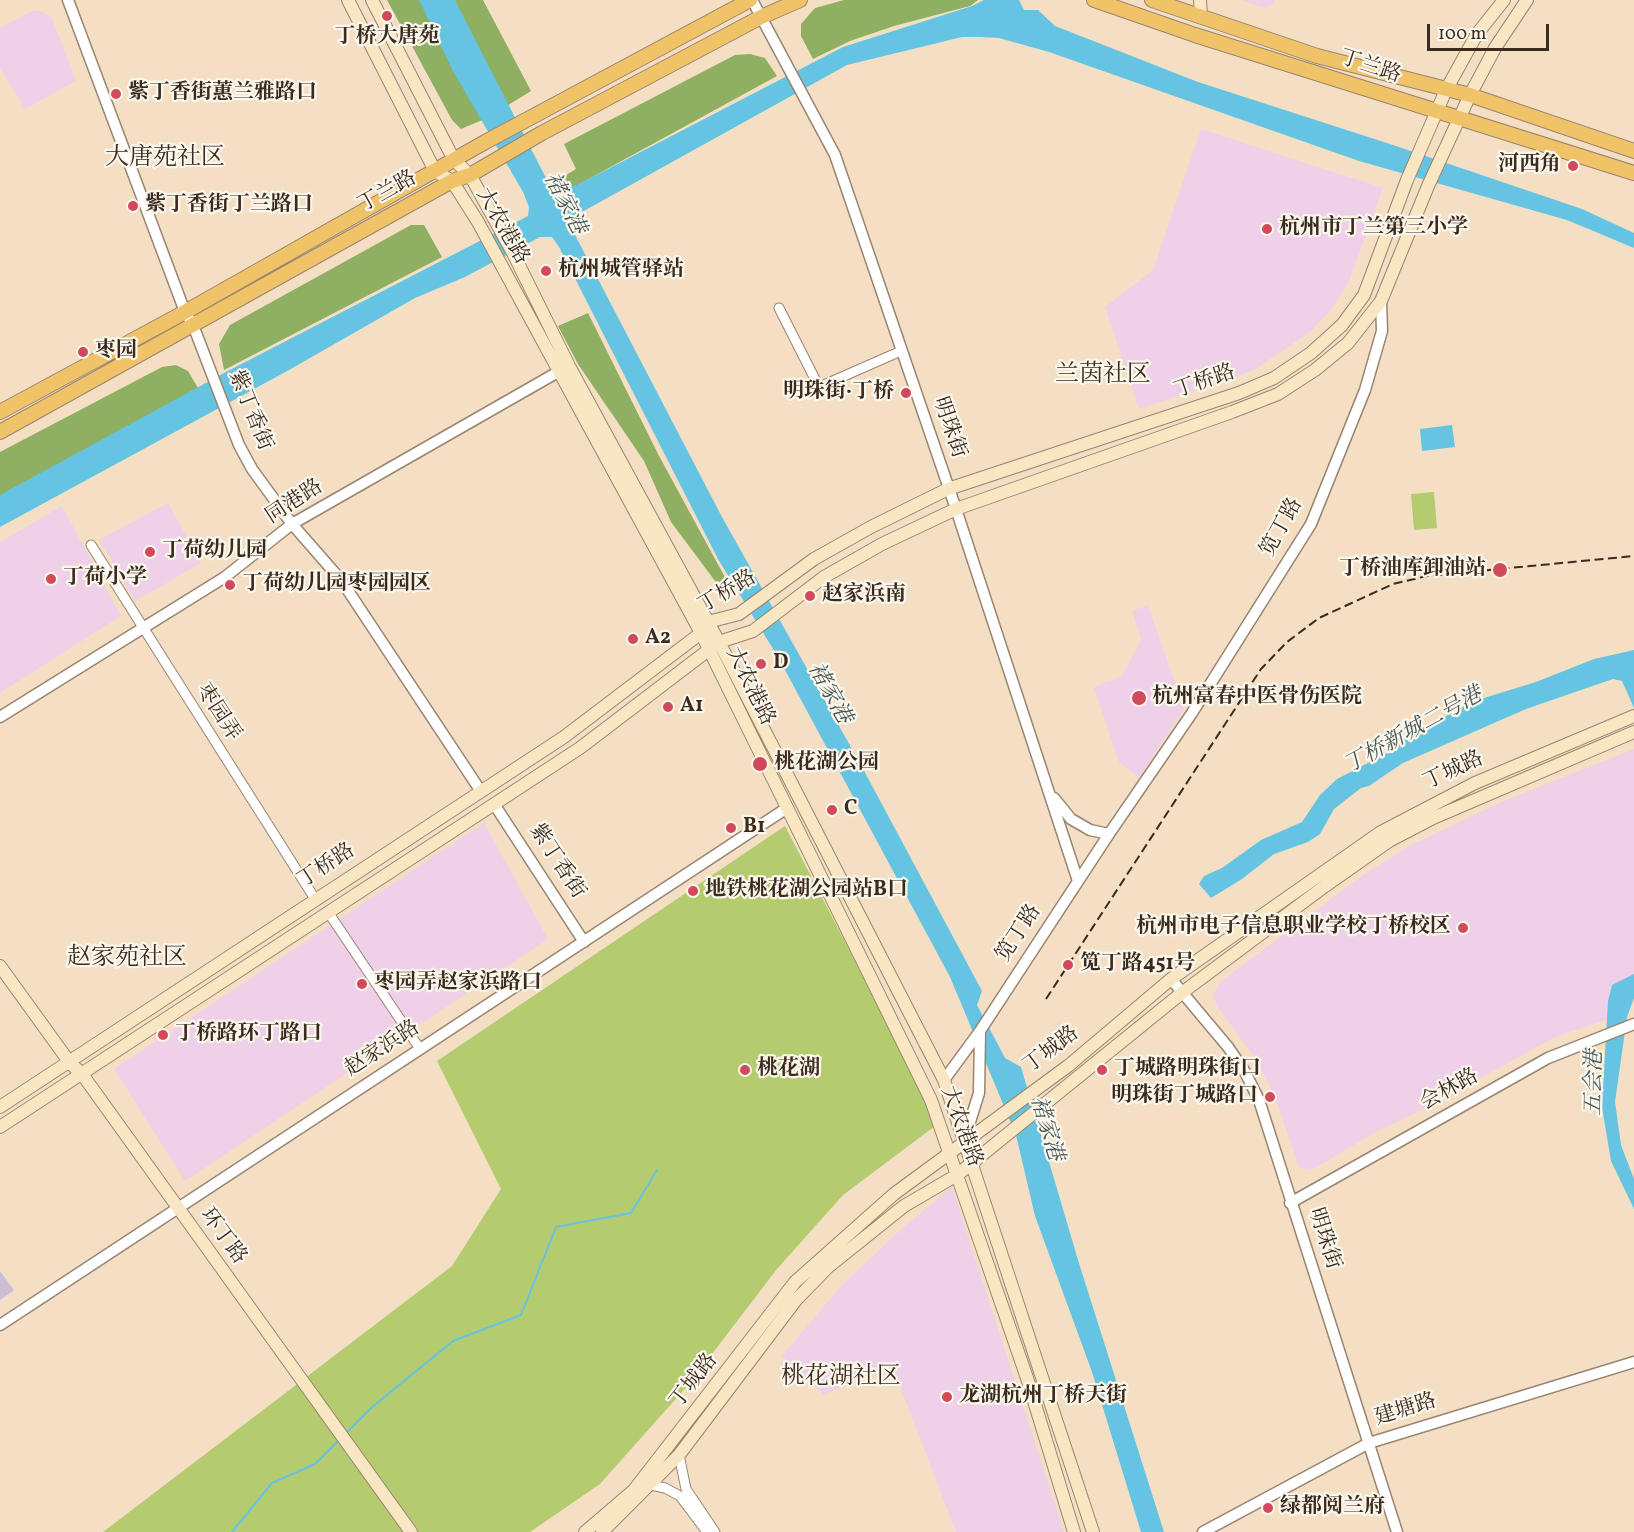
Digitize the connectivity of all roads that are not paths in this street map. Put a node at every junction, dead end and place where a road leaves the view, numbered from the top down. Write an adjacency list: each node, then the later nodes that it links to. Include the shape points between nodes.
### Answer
1 (68, 0): 25 (street, 紫丁香街)
2 (348, 0): 19 (main road)
3 (372, 0): 18 (main road, 大农港路)
4 (751, 0): 11 (street, 明珠街); 18 (main road, 丁兰路)
5 (800, 0): 11 (main road, 丁兰路)
6 (1094, 0): 15 (main road, 丁兰路)
7 (1152, 0): 12 (main road, 丁兰路)
8 (1200, 0): 12 (main road)
9 (1504, 0): 13 (main road, via 1477,34)
10 (1527, 0): 14 (main road, 笕丁路)
11 (761, 17): 21 (main road, 丁兰路); 27 (street, 明珠街, via 835,155)
12 (1201, 17): 13 (main road, 丁兰路, via 1317,56)
13 (1446, 90): 14 (main road, 丁兰路); 15 (main road)
14 (1470, 95): 16 (main road, 笕丁路); 17 (main road, 丁兰路)
15 (1436, 112): 16 (main road, 丁兰路); 31 (main road, 丁桥路, via 1364,295 1342,325 1311,354 1274,378 1229,397)
16 (1459, 119): 20 (main road, 丁兰路); 23 (main road, 笕丁路)
17 (1634, 151)
18 (454, 160): 19 (main road, 丁兰路); 21 (main road, 大农港路)
19 (435, 171): 22 (main road, 大农港路); 25 (main road, 丁兰路)
20 (1634, 173)
21 (470, 175): 22 (main road, 丁兰路); 35 (main road, 大农港路)
22 (452, 181): 26 (main road, 丁兰路); 28 (main road, 大农港路)
23 (1381, 301): 32 (main road, 丁桥路, via 1348,343 1278,394); 46 (street, 笕丁路, via 1382,331 1365,390 1311,524 1192,713)
24 (780, 308): 27 (street, via 819,387)
25 (185, 312): 26 (street, 紫丁香街); 29 (main road, 丁兰路)
26 (193, 325): 30 (main road, 丁兰路); 33 (street, 紫丁香街, via 238,445)
27 (902, 351): 31 (street, 明珠街)
28 (558, 372): 33 (street, 同港路); 37 (main road, 大农港路)
29 (1, 408)
30 (0, 432)
31 (948, 489): 32 (street, 明珠街); 35 (main road, 丁桥路, via 814,559 739,614)
32 (956, 509): 38 (main road, 丁桥路, via 834,571 753,631); 42 (street, 明珠街)
33 (292, 524): 36 (street, 同港路, via 225,577); 43 (street, 紫丁香街, via 341,580)
34 (91, 545): 36 (street, 枣园弄)
35 (708, 622): 37 (main road, 丁桥路); 38 (main road, 大农港路)
36 (141, 627): 39 (street, 同港路); 48 (street, 枣园弄)
37 (701, 633): 38 (main road, 大农港路); 43 (main road, 丁桥路, via 564,737)
38 (714, 647): 44 (main road, 丁桥路, via 580,748); 45 (main road, 大农港路); 59 (main road, 大农港路)
39 (0, 717)
40 (1633, 717): 52 (main road, 丁城路, via 1475,783 1381,832)
41 (1634, 732): 53 (main road, 丁城路, via 1433,818 1389,841)
42 (1045, 782): 46 (street, via 1071,819 1090,830); 47 (street, 明珠街)
43 (480, 790): 48 (main road, 丁桥路)
44 (494, 804): 49 (main road, 丁桥路); 50 (street, 紫丁香街)
45 (787, 808): 50 (street, 赵家浜路); 63 (main road, 大农港路, via 931,1100)
46 (1109, 834): 47 (street, 笕丁路)
47 (1078, 880): 55 (street, 笕丁路)
48 (315, 898): 57 (main road, 丁桥路)
49 (328, 912): 56 (street); 58 (main road, 丁桥路)
50 (584, 942): 56 (street, 赵家浜路)
51 (0, 966): 57 (main road, 环丁路)
52 (1171, 980): 53 (street, 明珠街); 62 (main road, 丁城路, via 1068,1066)
53 (1183, 992): 64 (main road, 丁城路); 66 (street, 明珠街, via 1245,1072 1258,1100)
54 (1634, 1024): 66 (street, 会林路, via 1548,1058)
55 (980, 1030): 59 (street, 笕丁路); 62 (street, via 979,1093)
56 (420, 1049): 67 (street, 赵家浜路)
57 (70, 1063): 58 (main road, 环丁路); 60 (main road, 丁桥路)
58 (82, 1074): 61 (main road, 丁桥路); 67 (main road, 环丁路)
59 (944, 1080): 62 (main road, 大农港路)
60 (0, 1107)
61 (0, 1127)
62 (963, 1144): 63 (main road, 丁城路); 64 (main road, 大农港路)
63 (950, 1154): 65 (main road, 大农港路); 74 (main road, 丁城路, via 894,1194 795,1282 634,1490)
64 (972, 1164): 65 (main road, 丁城路); 79 (main road, 大农港路)
65 (957, 1175): 71 (main road, 丁城路, via 904,1206 828,1267 796,1300); 78 (main road, 大农港路, via 1027,1378)
66 (1290, 1203): 70 (street, 明珠街)
67 (177, 1209): 68 (street, 赵家浜路); 73 (main road, 环丁路)
68 (0, 1325)
69 (1634, 1362): 70 (street, 建塘路)
70 (1369, 1443): 80 (street, 建塘路); 81 (street, 明珠街)
71 (679, 1455): 72 (main road, 丁城路); 77 (street, via 686,1489)
72 (651, 1485): 75 (main road, 丁城路); 76 (street, via 680,1496)
73 (411, 1532)
74 (585, 1532)
75 (602, 1532)
76 (707, 1532)
77 (715, 1532)
78 (1074, 1532)
79 (1093, 1532)
80 (1203, 1532)
81 (1397, 1532)

